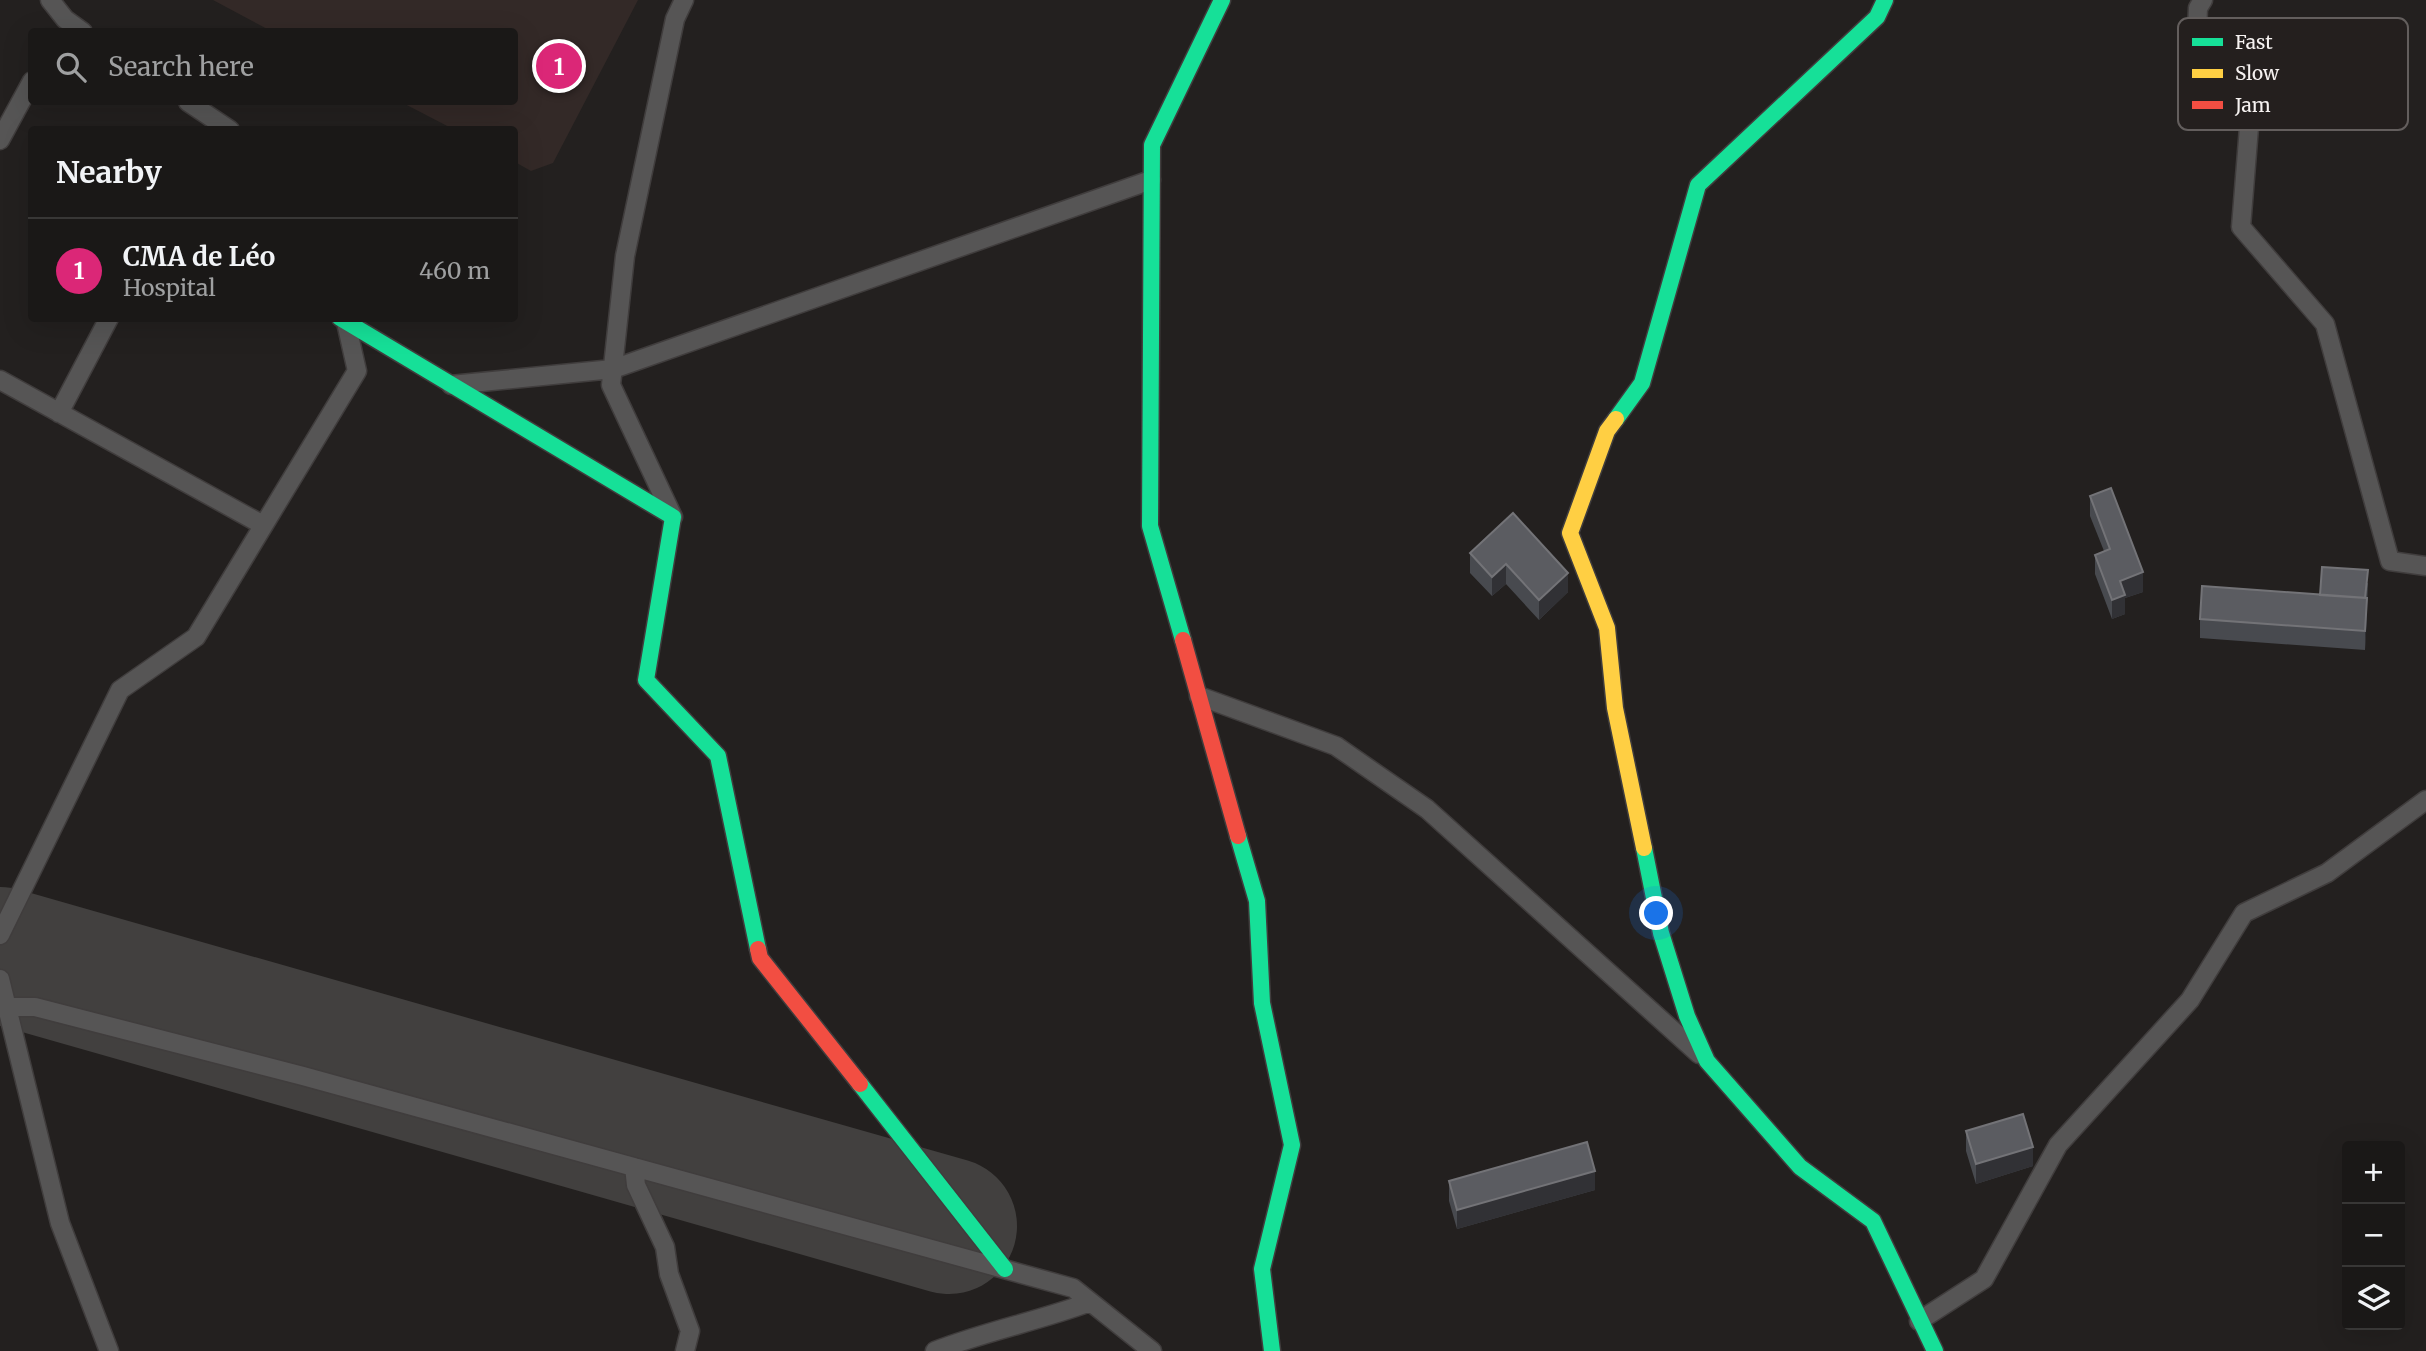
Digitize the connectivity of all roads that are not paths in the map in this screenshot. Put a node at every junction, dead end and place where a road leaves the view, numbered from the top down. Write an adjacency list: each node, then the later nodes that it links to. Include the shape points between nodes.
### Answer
1 (50, 0): 7 (street)
2 (684, 0): 17 (street, via 675,19 625,256)
3 (1222, 0): 13 (street, via 1152,145)
4 (1885, 0): 29 (street, via 1877,17 1698,185 1642,383 1607,431 1570,533 1607,628 1615,708 1661,933 1687,1016)
5 (2203, 0): 6 (street)
6 (2197, 18)
7 (62, 25)
8 (28, 88): 12 (street)
9 (192, 105): 10 (street)
10 (218, 126)
11 (2249, 130): 23 (street, via 2241,227 2325,324 2390,561)
12 (0, 140)
13 (1151, 180): 17 (street); 24 (street, via 1150,526)
14 (108, 322): 20 (street)
15 (345, 322): 22 (street, via 357,371)
16 (347, 322): 19 (street)
17 (613, 369): 19 (street); 21 (street, via 611,385)
18 (0, 380): 20 (street)
19 (451, 385): 21 (street)
20 (59, 413): 22 (street)
21 (673, 517): 31 (street, via 646,680 718,756 760,958)
22 (263, 525): 26 (street, via 195,637 120,690)
23 (2426, 566)
24 (1199, 696): 29 (street, via 1336,746 1427,809); 38 (street, via 1257,901 1262,1003 1292,1145 1262,1269)
25 (2426, 800): 33 (street, via 2327,873 2244,913 2190,1000 2058,1145 1984,1279)
26 (0, 935)
27 (0, 979): 28 (street)
28 (4, 1007): 30 (street, via 35,1007); 34 (street, via 60,1223)
29 (1707, 1061): 33 (street, via 1800,1167 1873,1221)
30 (634, 1167): 31 (street); 35 (street, via 636,1185 664,1247 690,1331)
31 (1005, 1269): 32 (street, via 1073,1288)
32 (1090, 1302): 36 (street); 37 (street)
33 (1919, 1321): 39 (street)
34 (109, 1351)
35 (685, 1351)
36 (935, 1351)
37 (1152, 1351)
38 (1272, 1351)
39 (1935, 1351)

